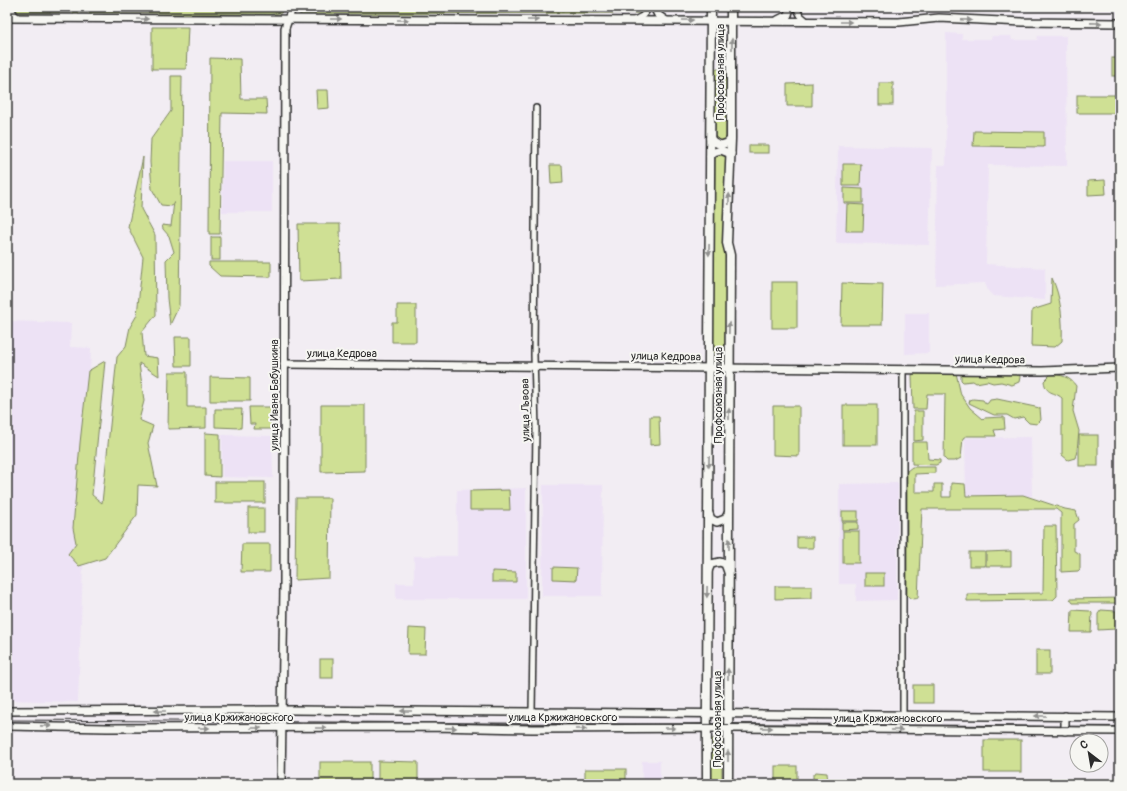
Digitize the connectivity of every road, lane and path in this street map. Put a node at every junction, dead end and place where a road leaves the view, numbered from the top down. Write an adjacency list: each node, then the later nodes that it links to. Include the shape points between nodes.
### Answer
1 (11, 7): 10 (street)
2 (291, 7): 11 (street, улица Ивана Бабушкина)
3 (648, 7): 12 (street, via 642,17)
4 (654, 7): 13 (street, via 658,15)
5 (711, 7): 14 (main road, Профсоюзная улица)
6 (731, 7): 15 (main road, Профсоюзная улица)
7 (790, 7): 16 (street, via 788,15)
8 (796, 7): 17 (street)
9 (7, 18): 10 (street)
10 (19, 18): 11 (street, one-way to 11)
11 (288, 19): 12 (street, one-way to 12); 24 (street, улица Ивана Бабушкина, via 285,28)
12 (633, 20): 13 (street)
13 (666, 20): 14 (street, one-way to 14)
14 (711, 20): 15 (street); 20 (main road, Профсоюзная улица)
15 (731, 21): 16 (street); 21 (main road, Профсоюзная улица, one-way to 15)
16 (776, 21): 17 (street)
17 (807, 21): 18 (street, one-way to 18, via 899,22 939,18)
18 (1120, 23)
19 (536, 108): 25 (street, улица Львова)
20 (710, 138): 21 (street, via 721,145); 23 (main road, Профсоюзная улица)
21 (731, 139): 22 (main road, Профсоюзная улица)
22 (730, 154): 23 (street, via 721,150); 27 (main road, Профсоюзная улица, one-way to 22, via 730,255 727,243)
23 (710, 156): 26 (main road, Профсоюзная улица, one-way to 26)
24 (284, 364): 25 (street, улица Кедрова); 34 (street, улица Ивана Бабушкина)
25 (534, 367): 26 (street, улица Кедрова); 36 (street, улица Львова, via 536,430)
26 (708, 367): 27 (street, улица Кедрова); 30 (main road, Профсоюзная улица, one-way to 30)
27 (728, 367): 29 (street, улица Кедрова); 31 (main road, Профсоюзная улица, one-way to 27)
28 (1120, 368): 29 (street, улица Кедрова, via 1042,371)
29 (903, 370): 39 (street)
30 (708, 511): 31 (street, via 710,517 717,522 725,519); 32 (main road, Профсоюзная улица)
31 (729, 511): 33 (main road, Профсоюзная улица, one-way to 31)
32 (708, 572): 33 (street, via 711,564 720,562 725,564); 37 (main road, Профсоюзная улица, one-way to 37)
33 (728, 572): 38 (main road, Профсоюзная улица, one-way to 33)
34 (283, 710): 35 (street, улица Кржижановского, one-way to 35); 36 (street, улица Кржижановского, one-way to 34); 43 (street, улица Ивана Бабушкина)
35 (7, 711)
36 (532, 712): 37 (street, улица Кржижановского)
37 (707, 713): 38 (street, улица Кржижановского); 44 (main road, Профсоюзная улица)
38 (728, 713): 39 (street, улица Кржижановского); 45 (main road, Профсоюзная улица)
39 (903, 715): 40 (street, улица Кржижановского, one-way to 39)
40 (1065, 716): 41 (street, улица Кржижановского); 46 (street)
41 (1120, 717)
42 (7, 726): 43 (street, улица Кржижановского, one-way to 43)
43 (282, 727): 44 (street, улица Кржижановского, one-way to 44); 48 (street, улица Ивана Бабушкина)
44 (707, 728): 45 (street, улица Кржижановского); 49 (main road, Профсоюзная улица)
45 (728, 728): 46 (street, улица Кржижановского, one-way to 46); 50 (main road, Профсоюзная улица, one-way to 45)
46 (1065, 731): 47 (street, улица Кржижановского)
47 (1120, 731)
48 (282, 784)
49 (707, 784)
50 (728, 784)

